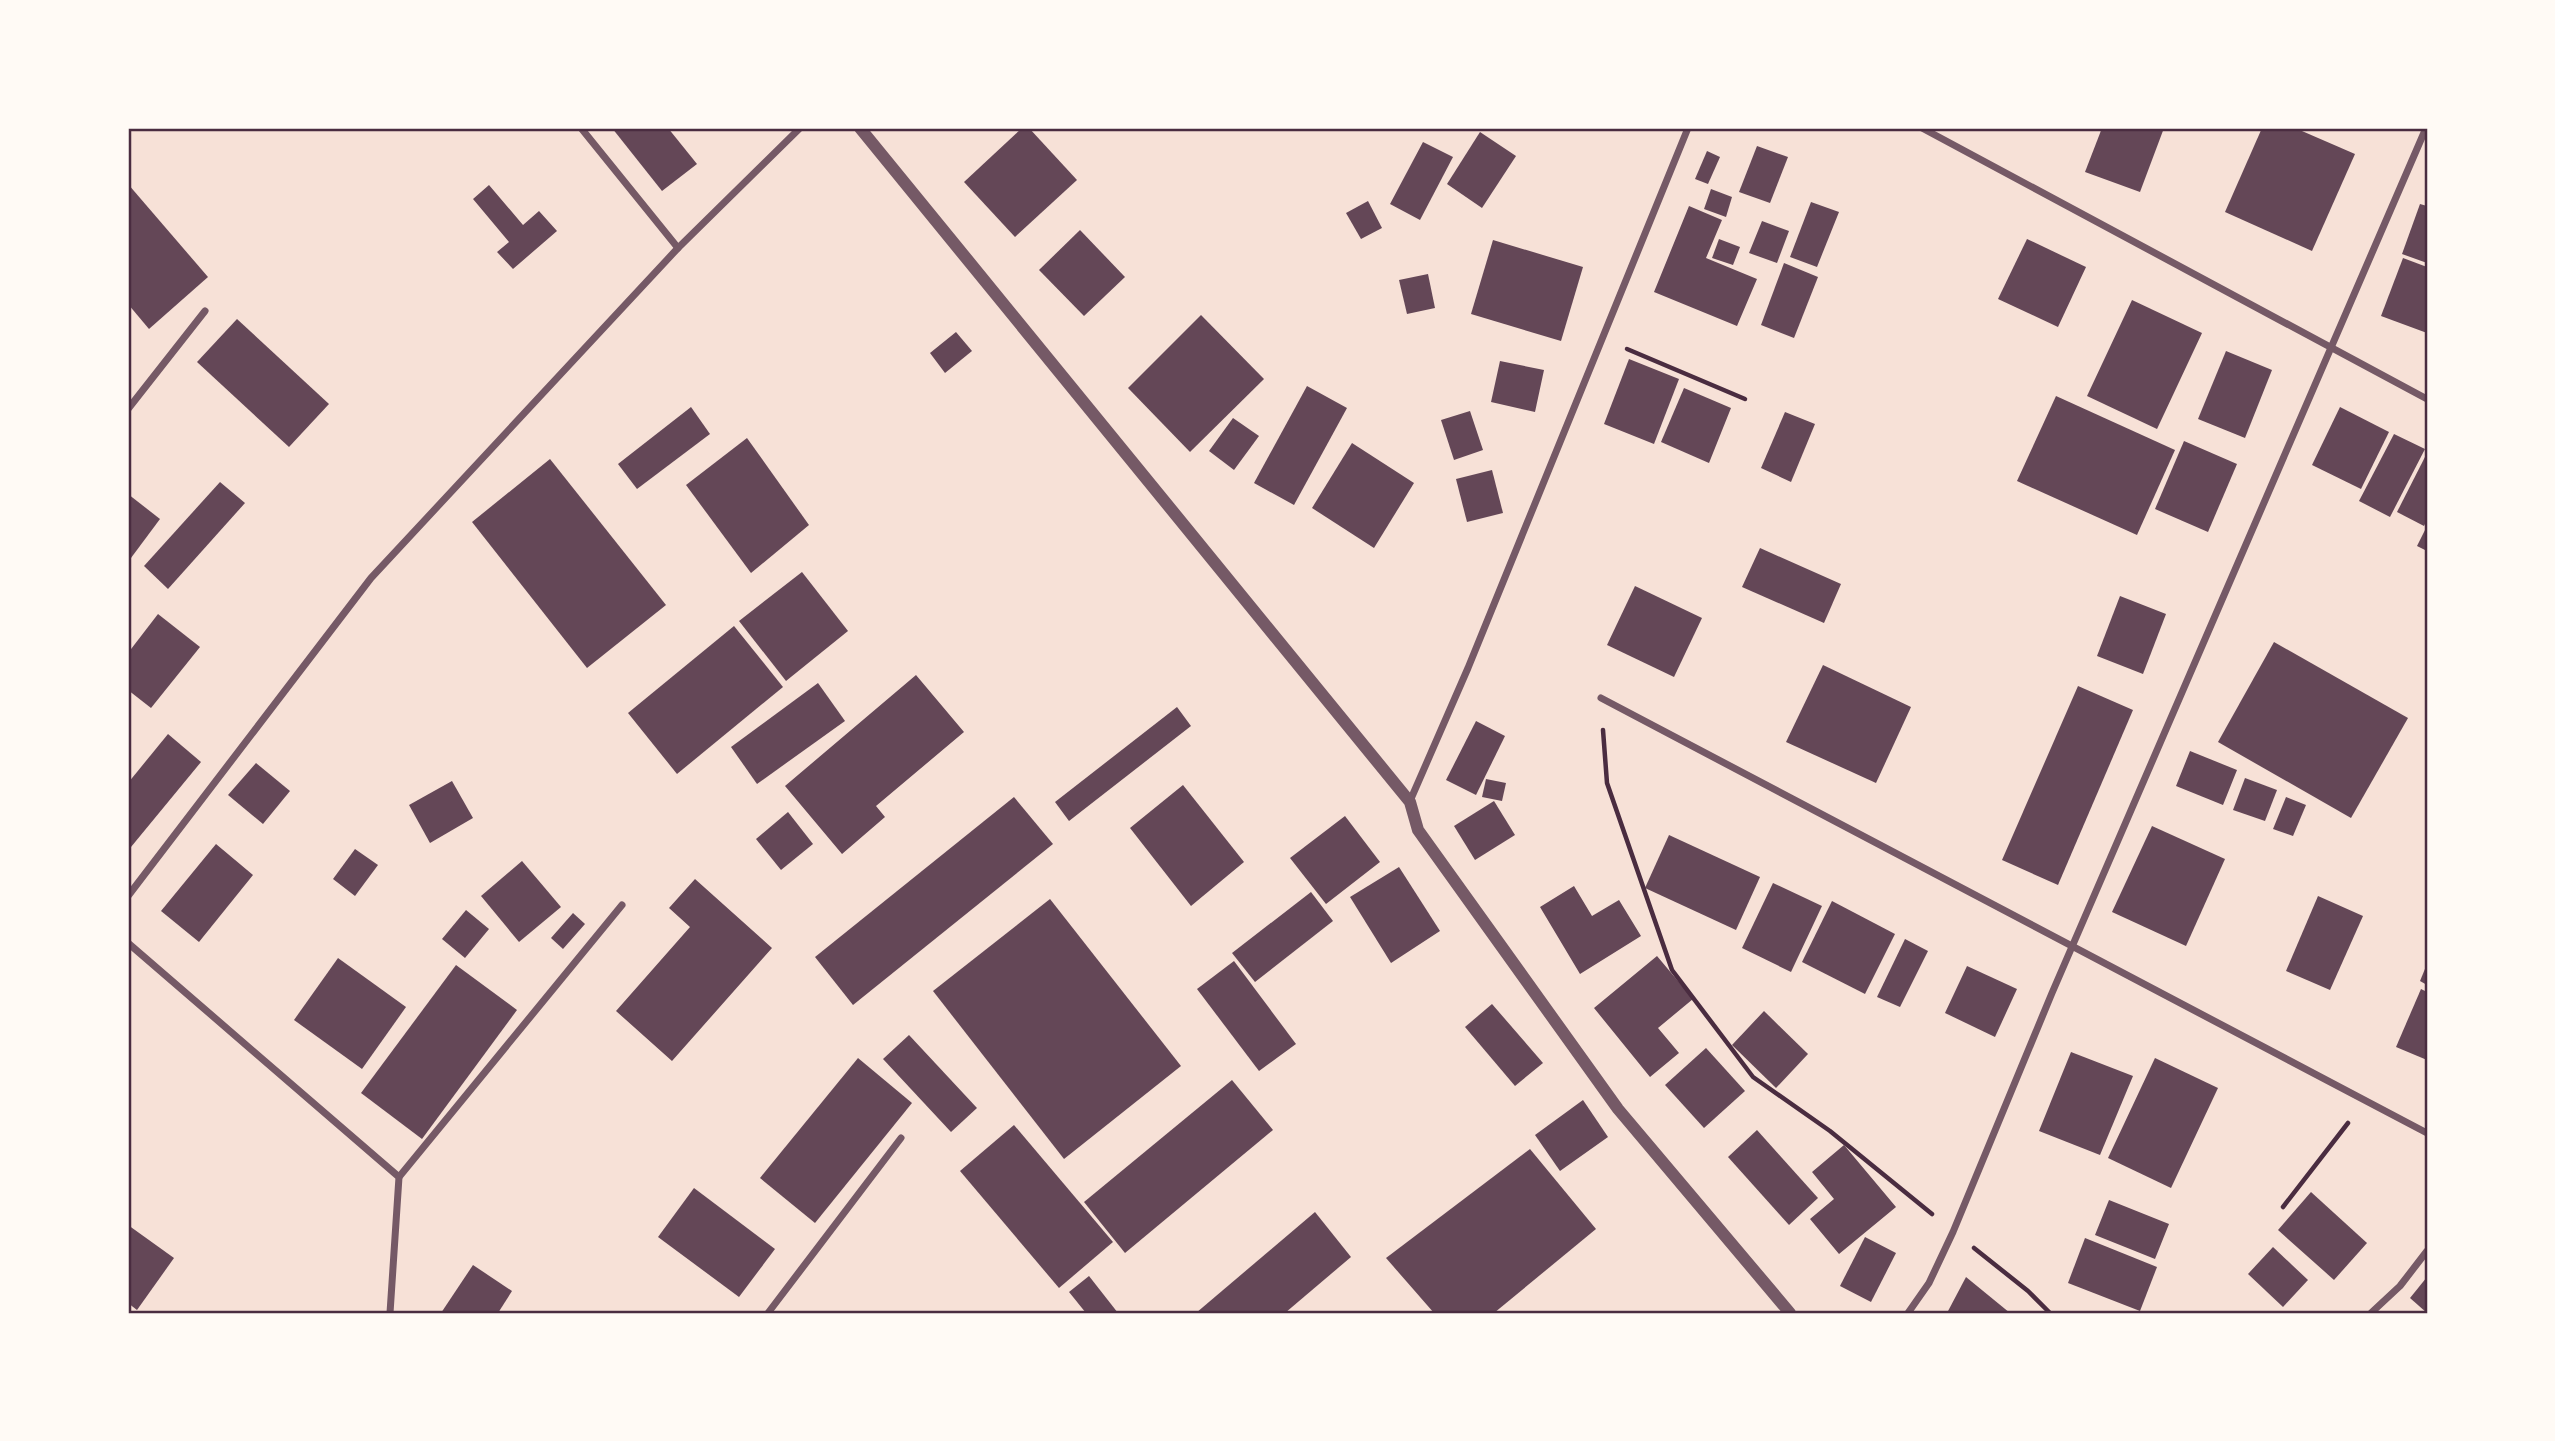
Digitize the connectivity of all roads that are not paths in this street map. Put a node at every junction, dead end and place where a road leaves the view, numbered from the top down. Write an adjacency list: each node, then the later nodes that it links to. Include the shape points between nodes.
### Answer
1 (581, 128): 7 (street)
2 (800, 128): 7 (street)
3 (860, 128): 13 (street)
4 (1688, 128): 13 (street)
5 (1922, 128): 9 (street)
6 (2426, 128): 9 (street)
7 (678, 248): 14 (street, via 371,578)
8 (205, 312): 11 (street)
9 (2330, 347): 10 (street); 17 (street)
10 (2427, 399)
11 (128, 409)
12 (1601, 698): 17 (street)
13 (1410, 802): 24 (street, via 1418,830 1618,1109)
14 (128, 896)
15 (622, 905): 20 (street)
16 (128, 943): 20 (street)
17 (2072, 946): 18 (street); 25 (street, via 1953,1232 1929,1283)
18 (2427, 1133)
19 (901, 1138): 23 (street)
20 (399, 1177): 22 (street)
21 (2427, 1251): 26 (street)
22 (390, 1313)
23 (768, 1313)
24 (1790, 1313)
25 (1908, 1313)
26 (2371, 1313)

